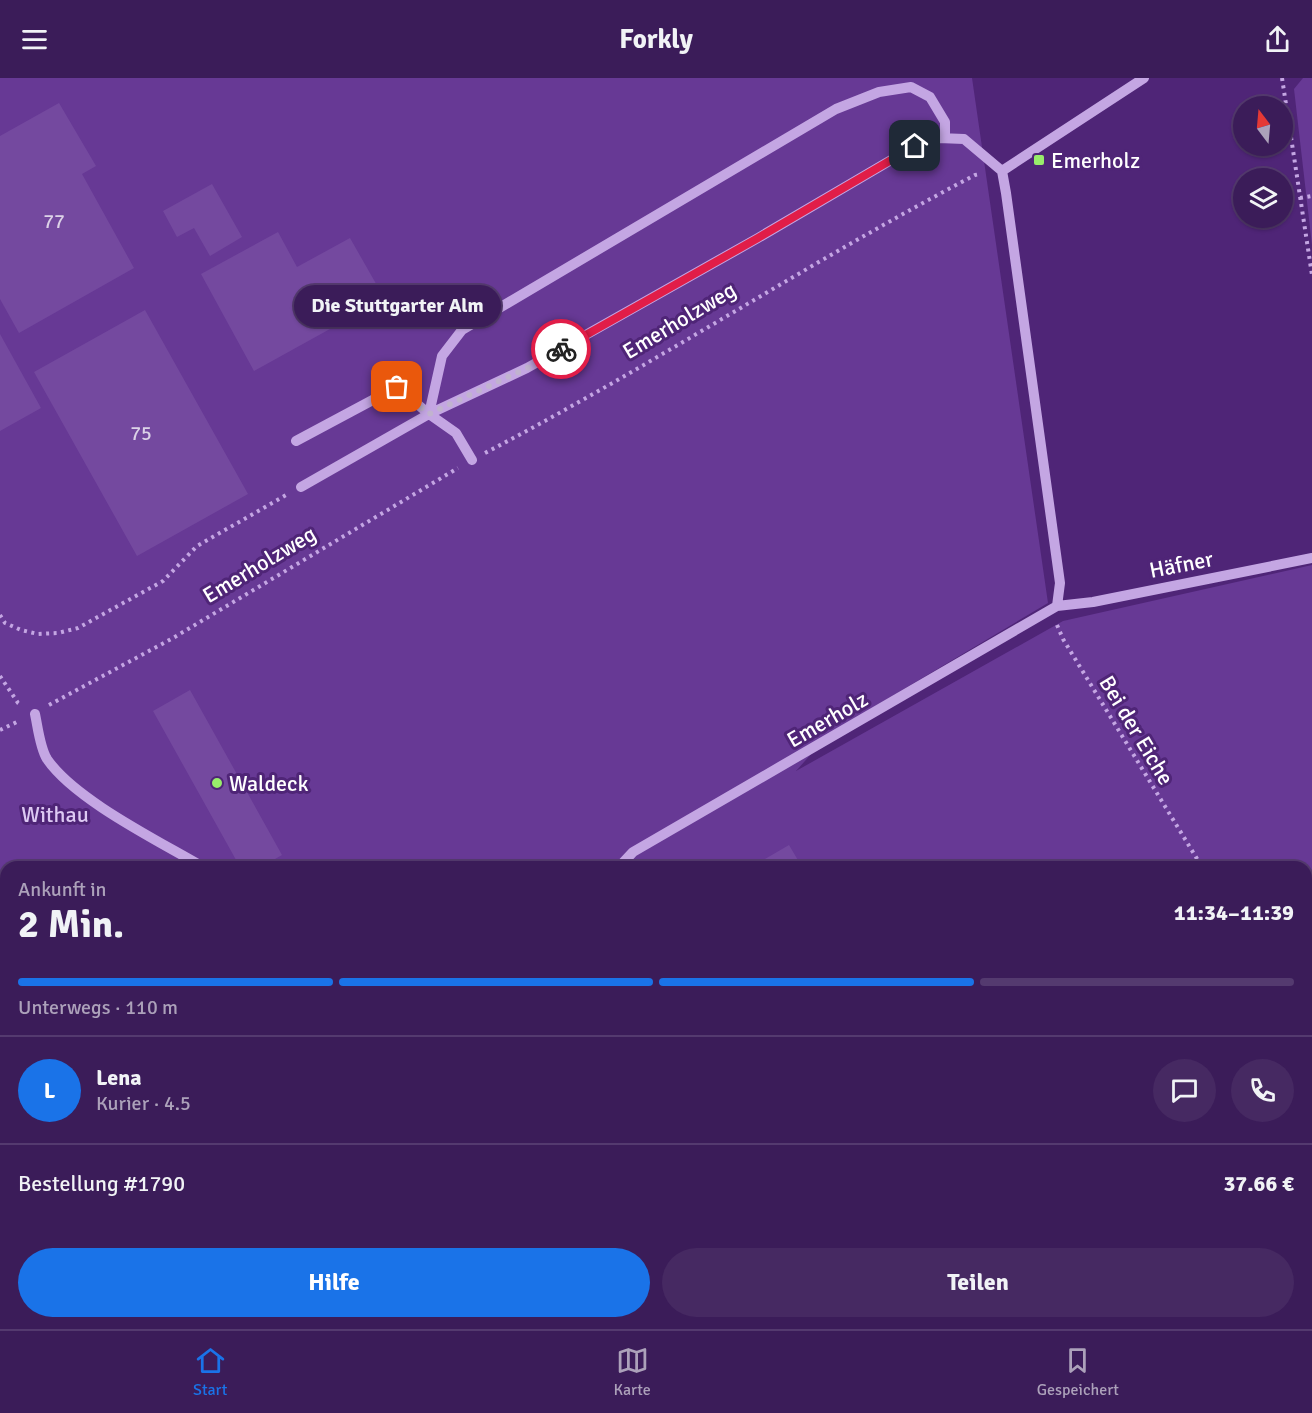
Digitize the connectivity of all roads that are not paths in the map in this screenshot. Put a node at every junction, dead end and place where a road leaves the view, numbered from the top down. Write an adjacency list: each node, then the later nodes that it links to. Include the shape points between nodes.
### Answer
1 (1144, 78): 3 (street)
2 (945, 138): 3 (street, via 964,139); 4 (street, via 915,146 527,368); 4 (street, via 945,122 930,97 911,87 879,92 836,109 462,330 442,356)
3 (1002, 171): 9 (street, via 1060,583)
4 (429, 414): 5 (street, via 397,387); 6 (street, via 456,433); 7 (street)
5 (296, 441)
6 (472, 460)
7 (301, 487)
8 (1312, 558): 9 (street, Häfner)
9 (1058, 606): 12 (street, Emerholz, via 633,852)
10 (35, 714): 11 (street, via 46,758 69,783)
11 (193, 861)
12 (625, 861)

